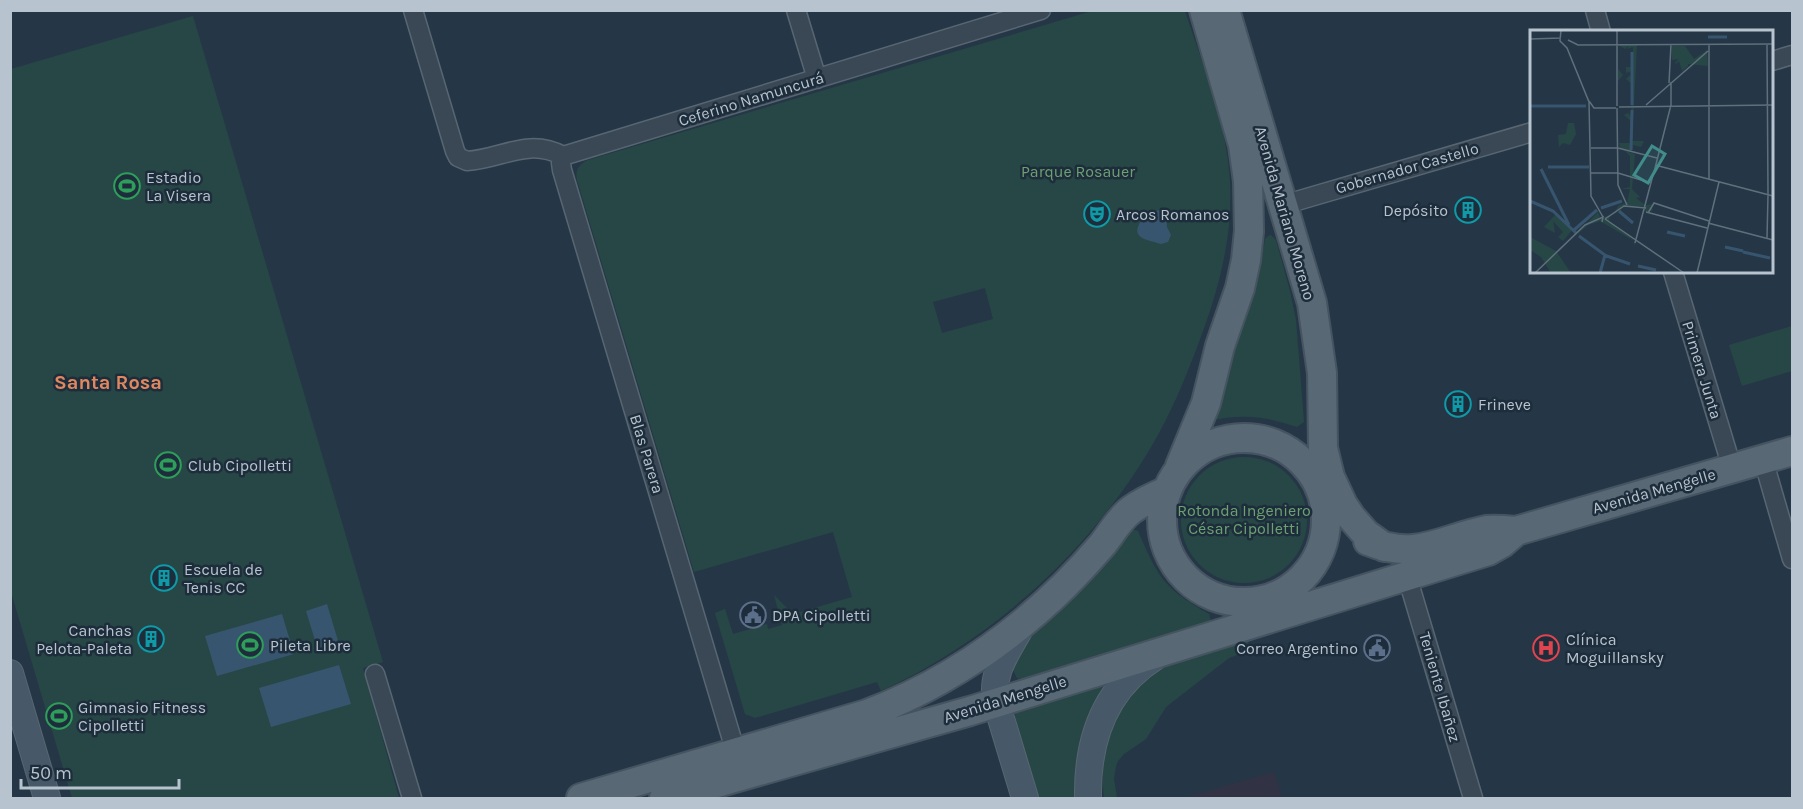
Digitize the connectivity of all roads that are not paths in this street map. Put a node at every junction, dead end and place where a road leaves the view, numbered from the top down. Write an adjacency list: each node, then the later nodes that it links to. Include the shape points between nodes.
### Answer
1 (413, 10): 12 (street, via 453,148 461,159 472,161 535,147)
2 (796, 10): 10 (street)
3 (1041, 10): 10 (street, Ceferino Namuncurá)
4 (1204, 10): 15 (main road, Avenida Mariano Moreno, via 1243,145 1248,181 1246,260)
5 (1225, 10): 13 (main road, Avenida Mariano Moreno)
6 (1595, 10): 7 (street)
7 (1600, 30)
8 (1792, 55): 9 (street)
9 (1773, 61)
10 (817, 79): 12 (street, Ceferino Namuncurá)
11 (1530, 133): 13 (street, Gobernador Castello)
12 (563, 156): 35 (street, Blas Parera, via 562,170)
13 (1283, 205): 16 (main road, Avenida Mariano Moreno, via 1315,319 1323,380)
14 (1673, 273): 19 (street, Primera Junta)
15 (1220, 346): 20 (main road, Avenida Mariano Moreno, via 1206,403); 22 (main road, Avenida Mariano Moreno, via 1166,452)
16 (1322, 420): 21 (main road, Avenida Mariano Moreno, via 1316,453); 24 (main road, Avenida Mariano Moreno, via 1326,462 1336,491 1359,526)
17 (1792, 451): 18 (main road, Avenida Mengelle)
18 (1763, 459): 19 (main road, Avenida Mengelle); 25 (street)
19 (1732, 468): 23 (main road, Avenida Mengelle)
20 (1172, 481): 21 (main road, via 1192,456 1210,445 1251,438 1290,452 1305,466); 22 (main road); 28 (main road, via 1163,503 1162,530 1176,567 1206,593 1232,602)
21 (1320, 493): 24 (main road, Avenida Mengelle, via 1340,522 1365,540); 28 (main road, via 1326,520 1320,552 1295,584)
22 (1124, 516): 29 (main road, via 1077,573)
23 (1516, 531): 24 (main road, Avenida Mengelle, via 1487,530 1416,550); 26 (main road, Avenida Mengelle, via 1493,549)
24 (1384, 547)
25 (1792, 559)
26 (1407, 576): 27 (main road, Avenida Mengelle); 42 (street, Teniente Ibañez)
27 (1344, 595): 28 (main road, Avenida Mengelle, via 1294,594); 30 (main road, Avenida Mengelle)
28 (1266, 599): 30 (main road, via 1240,611)
29 (1024, 620): 34 (main road, via 997,673); 35 (main road, via 957,670 898,702)
30 (1202, 639): 31 (main road, Avenida Mengelle)
31 (1168, 649): 34 (main road, Avenida Mengelle); 41 (main road, via 1137,669 1110,701 1092,745)
32 (10, 673): 36 (main road)
33 (375, 674): 37 (street)
34 (996, 702): 39 (main road, Avenida Mengelle); 40 (main road)
35 (736, 753): 38 (main road)
36 (47, 798)
37 (412, 798)
38 (581, 798)
39 (664, 798)
40 (1025, 798)
41 (1088, 798)
42 (1473, 798)

